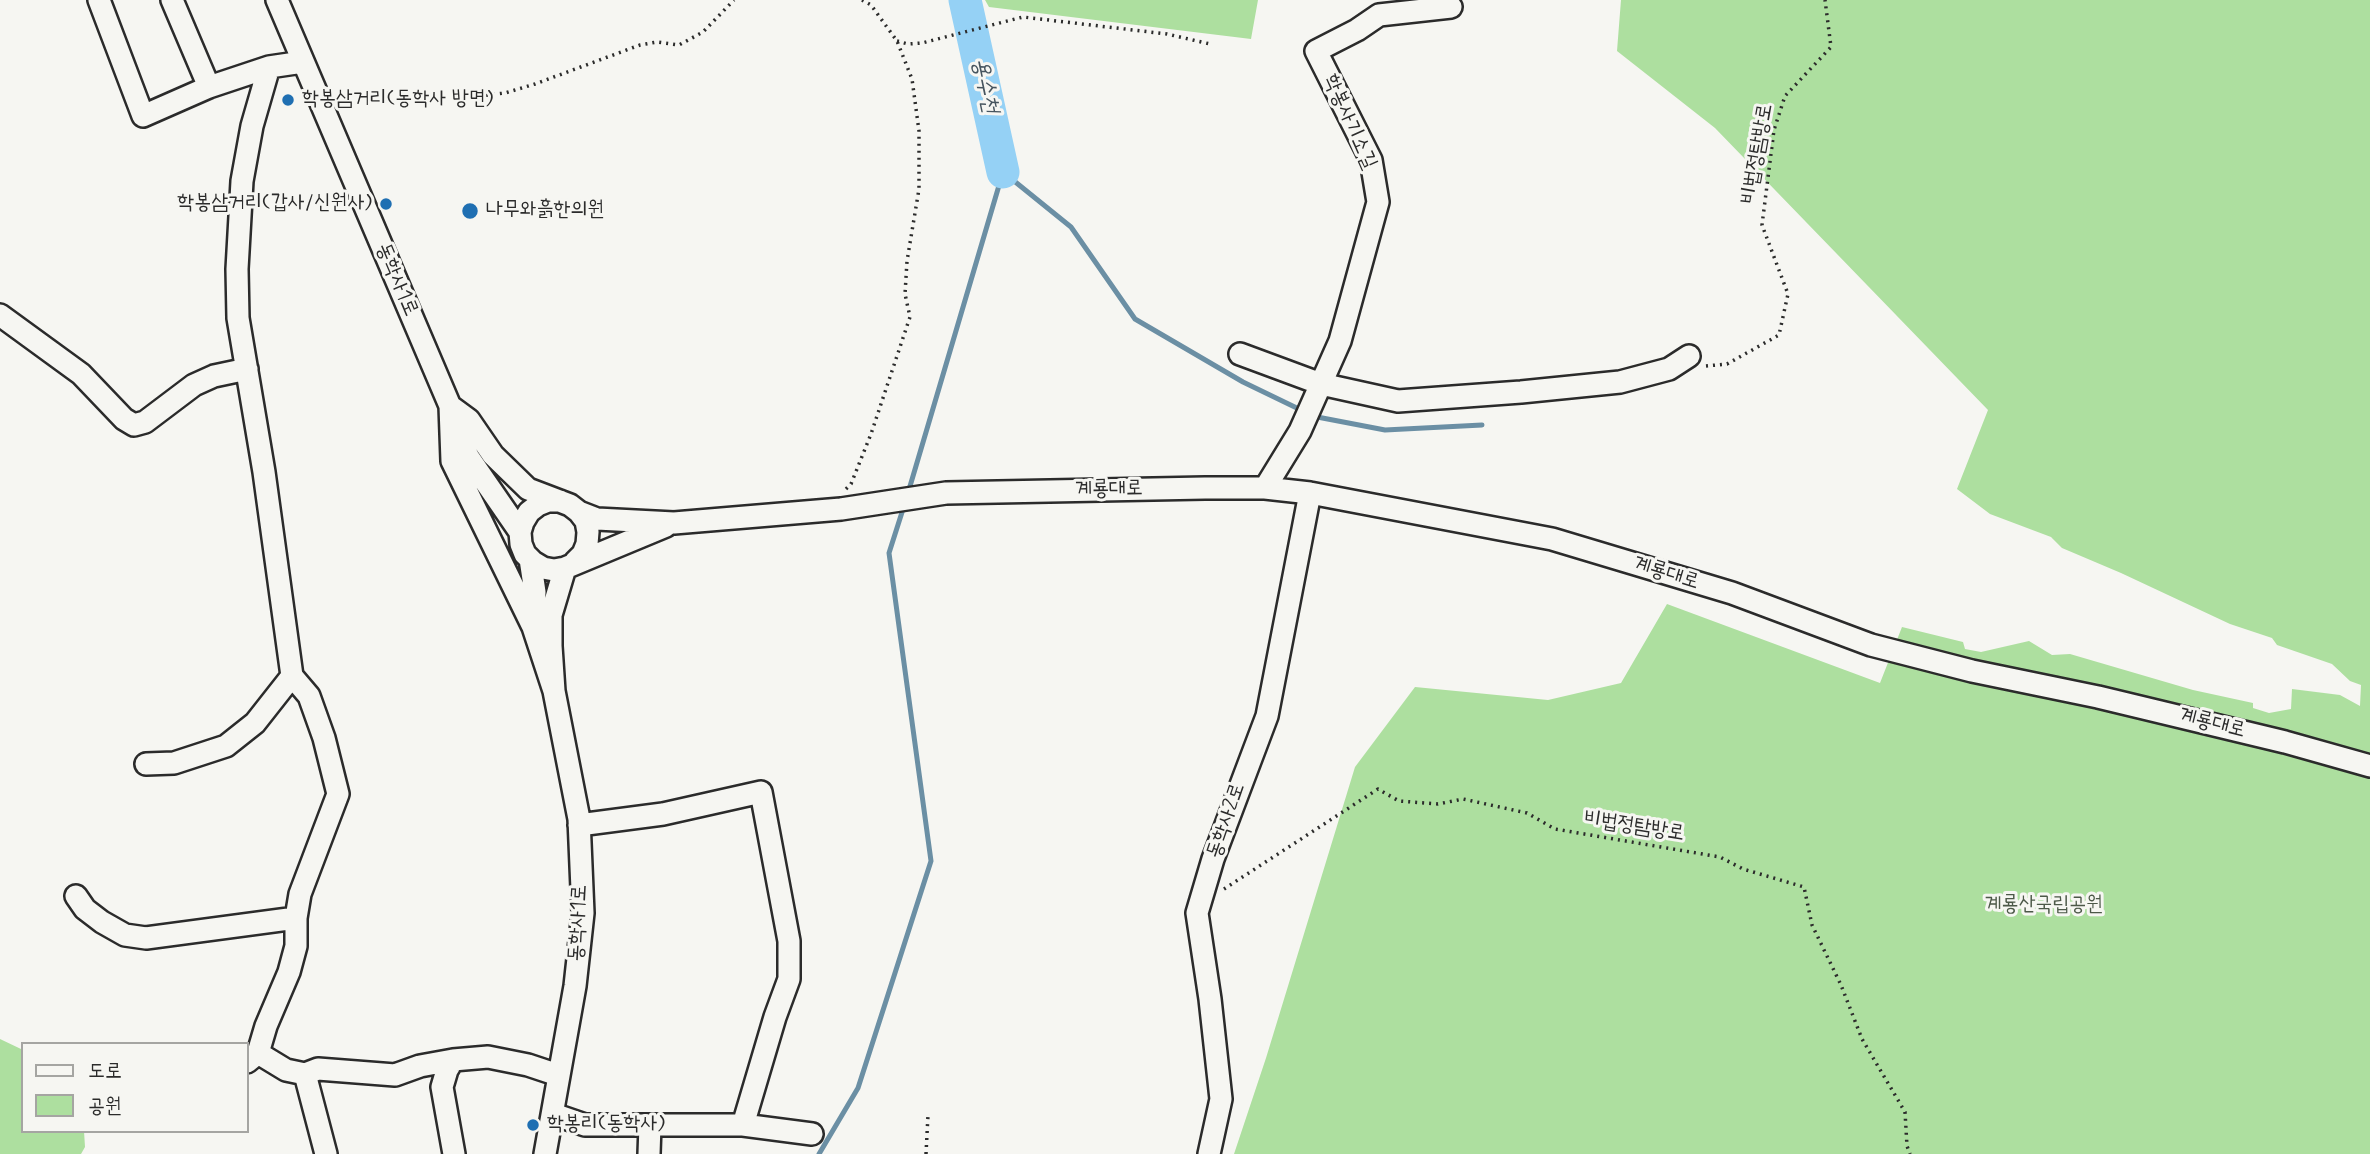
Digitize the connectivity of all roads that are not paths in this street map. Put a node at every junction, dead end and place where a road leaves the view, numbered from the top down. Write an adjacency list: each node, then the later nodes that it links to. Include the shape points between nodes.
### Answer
1 (99, 0): 8 (street, via 143,116)
2 (172, 0): 8 (street)
3 (277, 0): 6 (street, 동학사1로)
4 (1380, 7): 5 (street, 학봉사기소길); 13 (street, 학봉사기소길, via 1357,30 1316,51 1371,160 1378,202 1340,341)
5 (1451, 7)
6 (303, 62): 7 (street); 14 (street, 동학사1로)
7 (269, 67): 8 (street); 12 (street, via 242,181 237,270)
8 (209, 87)
9 (0, 315): 12 (street, via 81,374 134,425 145,422 194,385)
10 (1240, 354): 13 (street)
11 (1697, 361): 13 (street, via 1620,382 1507,393 1398,401)
12 (247, 369): 24 (street)
13 (1317, 393): 15 (street)
14 (451, 416): 17 (street, via 469,421 493,455 528,489); 20 (street, 동학사1로, via 476,468); 23 (street, via 452,461)
15 (1265, 488): 16 (street, 계룡대로); 19 (street, 계룡대로, via 946,493 841,509)
16 (1310, 493): 27 (street, 계룡대로, via 1552,539 1732,593 1871,645); 43 (street, 동학사2로, via 1267,716 1197,913 1221,1098)
17 (560, 501): 18 (street); 20 (street, via 538,505 529,512)
18 (579, 512): 19 (street, via 597,519); 22 (street, via 586,522 587,544)
19 (674, 523): 22 (street)
20 (520, 532): 21 (street)
21 (530, 559): 22 (street, via 554,570); 23 (street)
22 (570, 565): 25 (street, via 551,615)
23 (533, 627): 25 (street)
24 (292, 676): 26 (street, via 255,723 226,746 174,763); 30 (street, via 309,696 338,794 300,894)
25 (554, 691): 28 (street, 동학사1로)
26 (146, 764)
27 (2370, 766)
28 (579, 825): 34 (street, 동학사1로, via 583,914); 37 (street, via 663,814 761,792 789,942 789,979)
29 (76, 896): 30 (street, via 85,909 125,935 146,937)
30 (296, 918): 31 (street, via 296,946 289,972)
31 (252, 1057): 33 (street)
32 (453, 1060): 33 (street, via 395,1075 318,1069); 34 (street, via 488,1058); 40 (street, via 442,1087)
33 (305, 1074): 39 (street)
34 (558, 1075): 35 (street, 동학사1로)
35 (553, 1114): 36 (street, via 585,1125); 41 (street, 동학사1로)
36 (650, 1125): 37 (street); 42 (street)
37 (743, 1125): 38 (street)
38 (812, 1134)
39 (326, 1154)
40 (454, 1154)
41 (545, 1154)
42 (649, 1154)
43 (1209, 1154)

